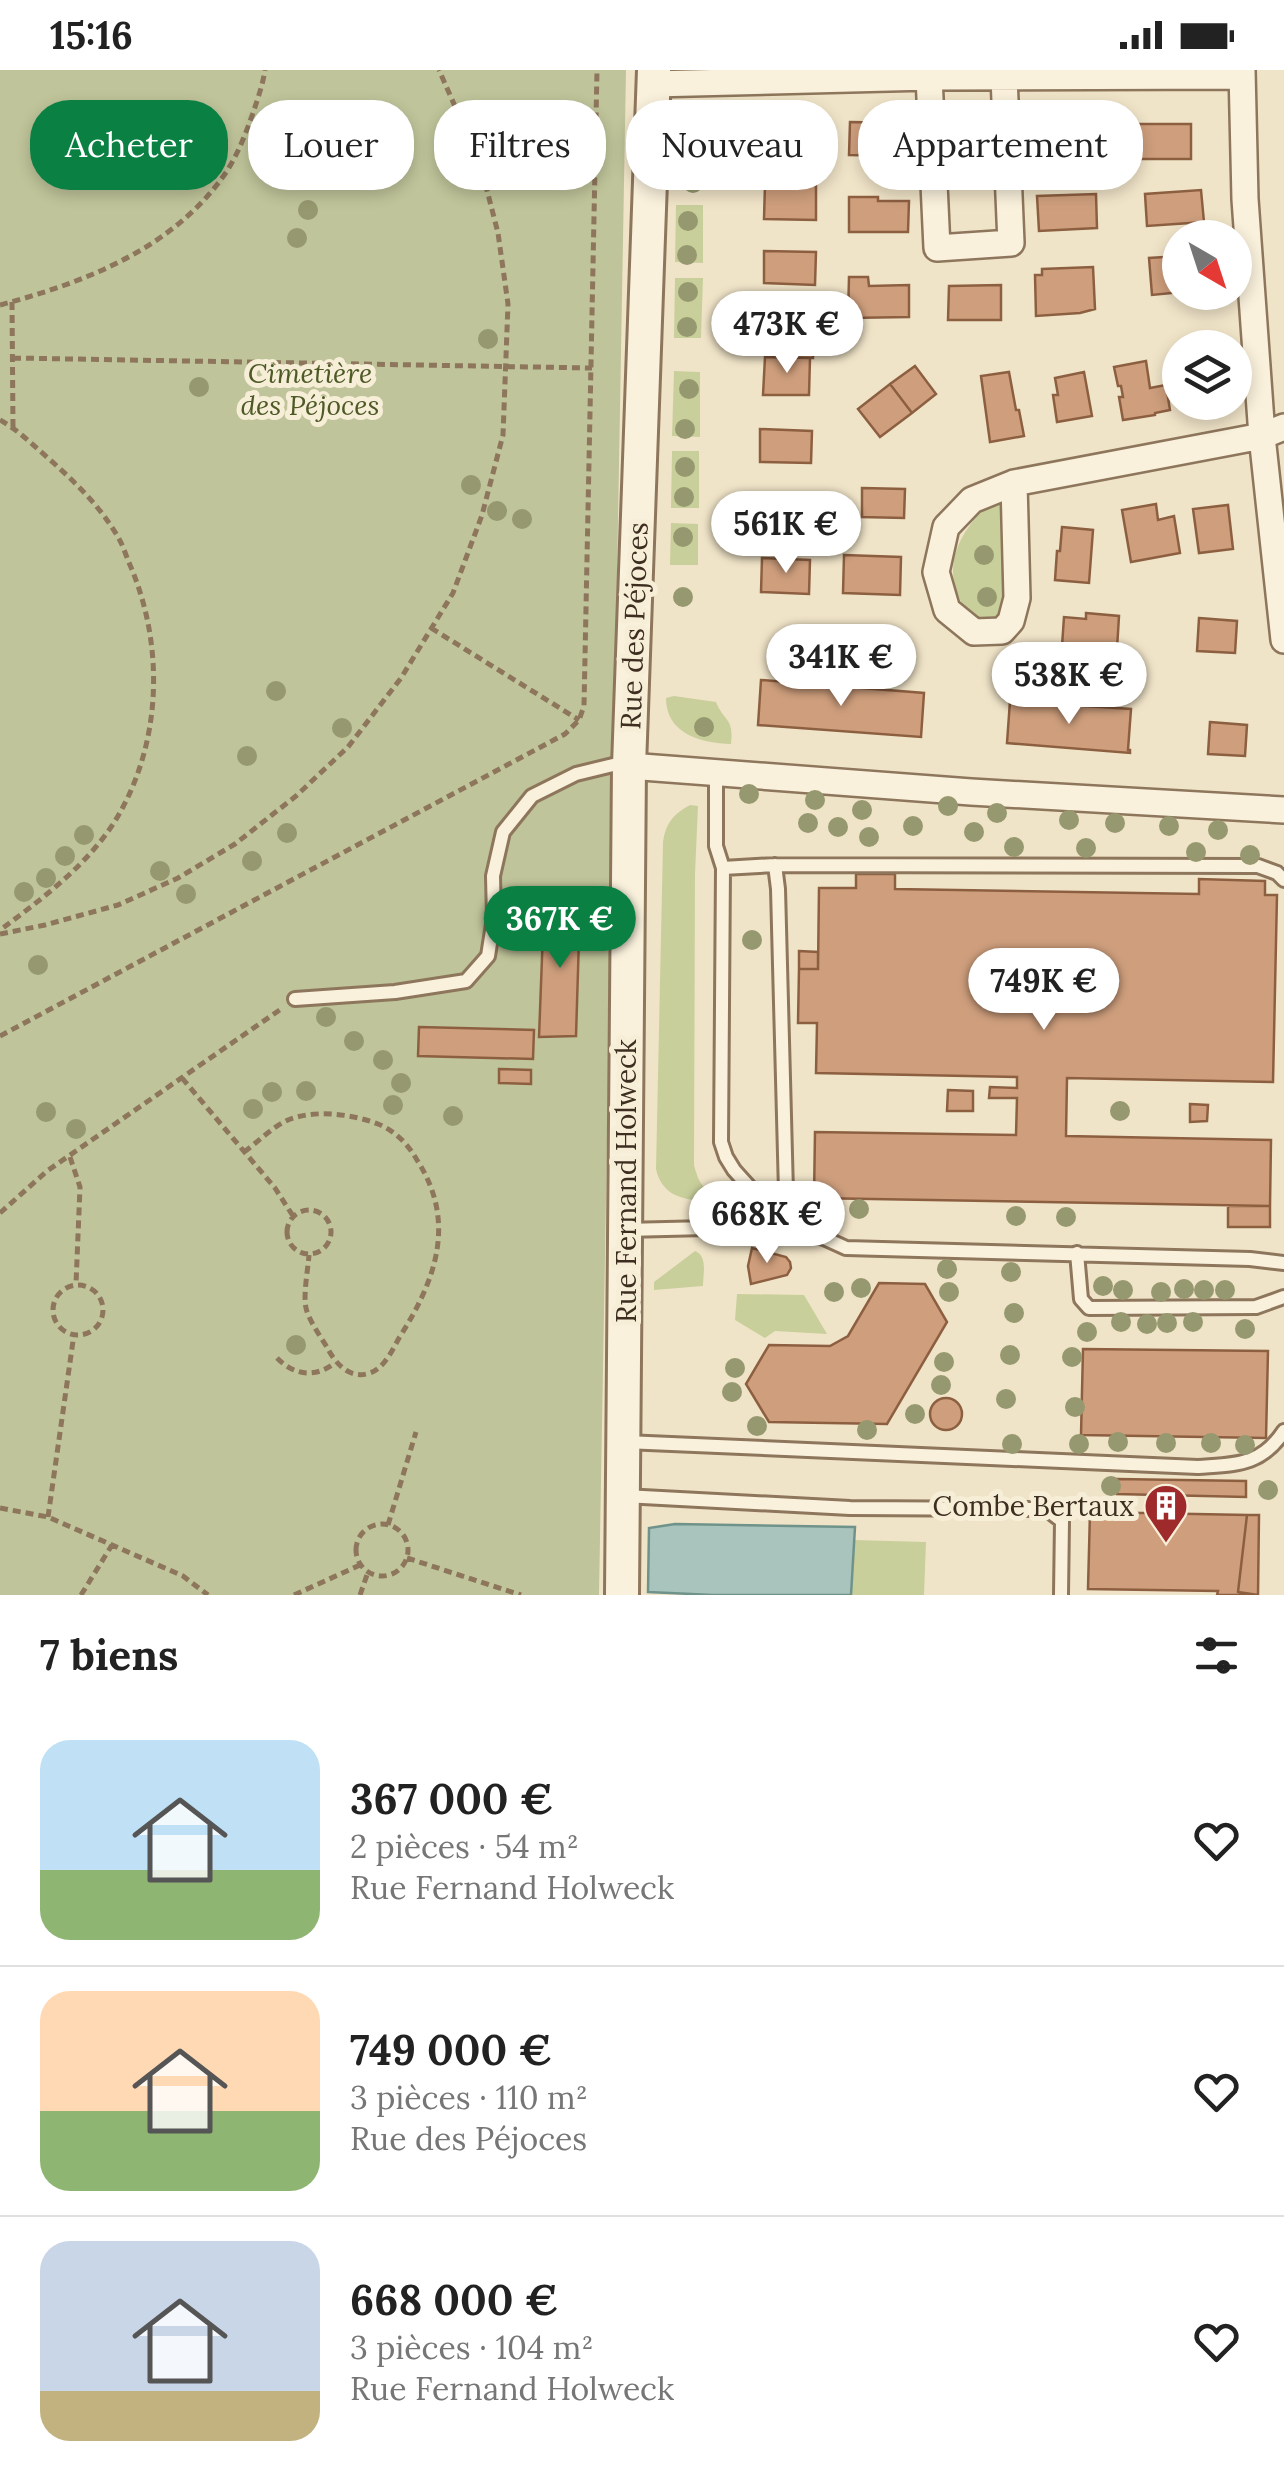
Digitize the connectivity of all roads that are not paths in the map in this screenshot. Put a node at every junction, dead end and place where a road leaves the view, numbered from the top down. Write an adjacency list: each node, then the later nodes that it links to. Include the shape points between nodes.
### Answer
1 (1242, 73): 4 (street); 5 (street, via 1245,199)
2 (654, 77): 3 (street); 8 (street, Rue des Péjoces)
3 (929, 77): 4 (street); 4 (street, via 937,248 1011,243)
4 (1004, 77)
5 (1273, 432): 6 (street); 7 (street)
6 (1014, 483): 6 (street, via 972,500 946,527 936,572 947,610 974,632 1002,631 1014,610)
7 (1284, 640)
8 (629, 766): 9 (street, Rue des Péjoces); 14 (lane, via 576,774 532,796 503,832 488,956 466,981); 16 (street, Rue Fernand Holweck)
9 (716, 771): 10 (street, Rue des Péjoces); 12 (lane, via 716,846)
10 (1284, 810)
11 (775, 865): 12 (lane); 13 (lane, via 1258,866); 17 (lane)
12 (723, 868): 15 (lane, via 722,1142 752,1190)
13 (1284, 880)
14 (296, 999)
15 (753, 1229): 16 (lane); 17 (lane)
16 (626, 1230): 22 (street, Rue Fernand Holweck)
17 (786, 1230): 18 (lane, via 846,1248)
18 (1078, 1253): 19 (lane); 20 (lane, via 1081,1299 1089,1308 1256,1307)
19 (1284, 1263)
20 (1284, 1297)
21 (1284, 1431): 22 (lane, via 1274,1447 1244,1463 1198,1467)
22 (624, 1442): 23 (street, Rue Fernand Holweck)
23 (624, 1496): 24 (street, Rue Fernand Holweck); 25 (lane, via 1049,1511 1062,1522)
24 (622, 1595)
25 (1062, 1595)

